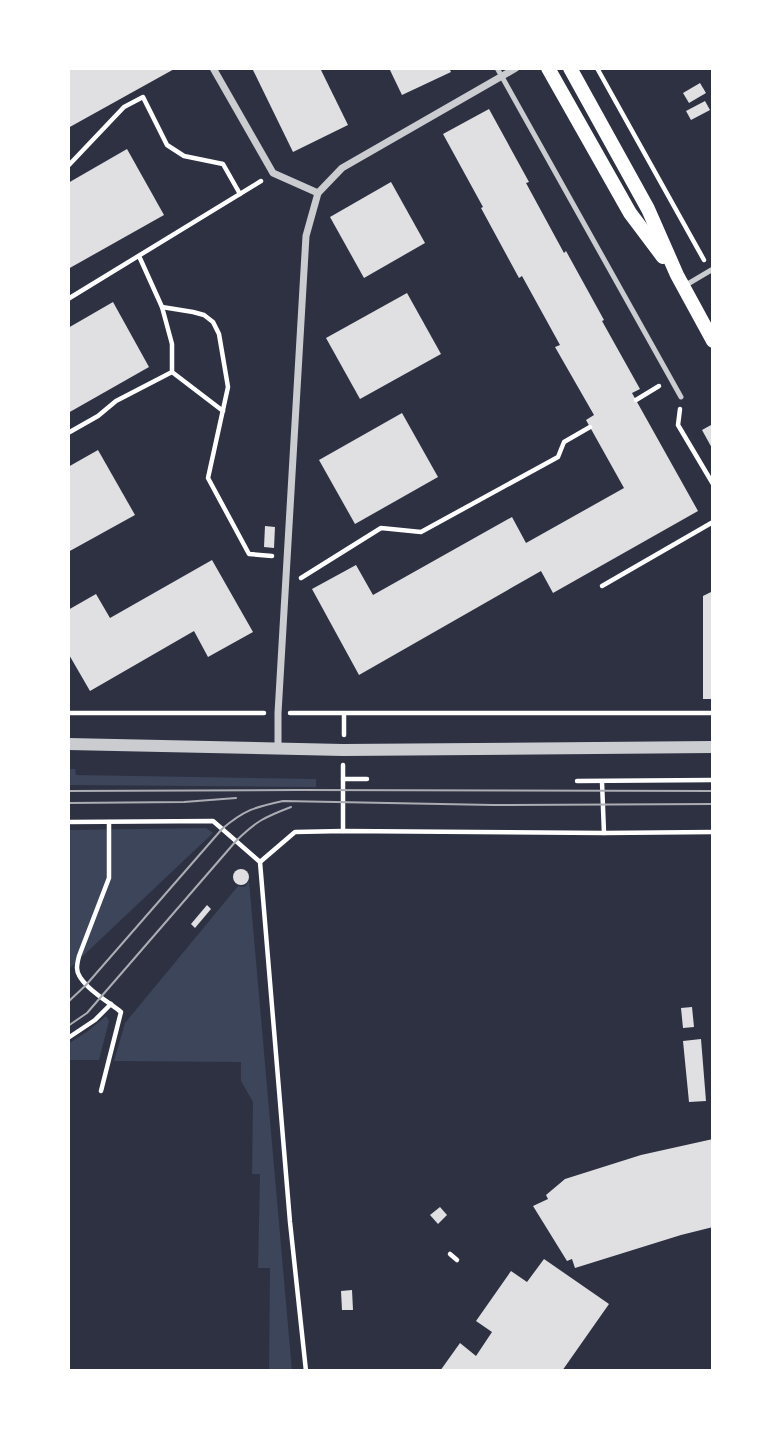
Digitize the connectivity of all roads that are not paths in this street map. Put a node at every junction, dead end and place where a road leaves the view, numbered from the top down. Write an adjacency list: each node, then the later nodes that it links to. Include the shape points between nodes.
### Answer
1 (213, 68): 7 (street, via 274,173)
2 (497, 68): 6 (lane)
3 (516, 68): 6 (street)
4 (548, 68): 9 (main road, via 630,213)
5 (570, 68): 9 (main road, via 648,209)
6 (501, 76): 7 (street, via 342,168); 11 (lane)
7 (318, 193): 14 (street, via 306,236)
8 (711, 270): 9 (lane)
9 (680, 281): 10 (main road)
10 (713, 341)
11 (681, 397)
12 (68, 744): 14 (street)
13 (713, 747): 14 (street)
14 (278, 749)

